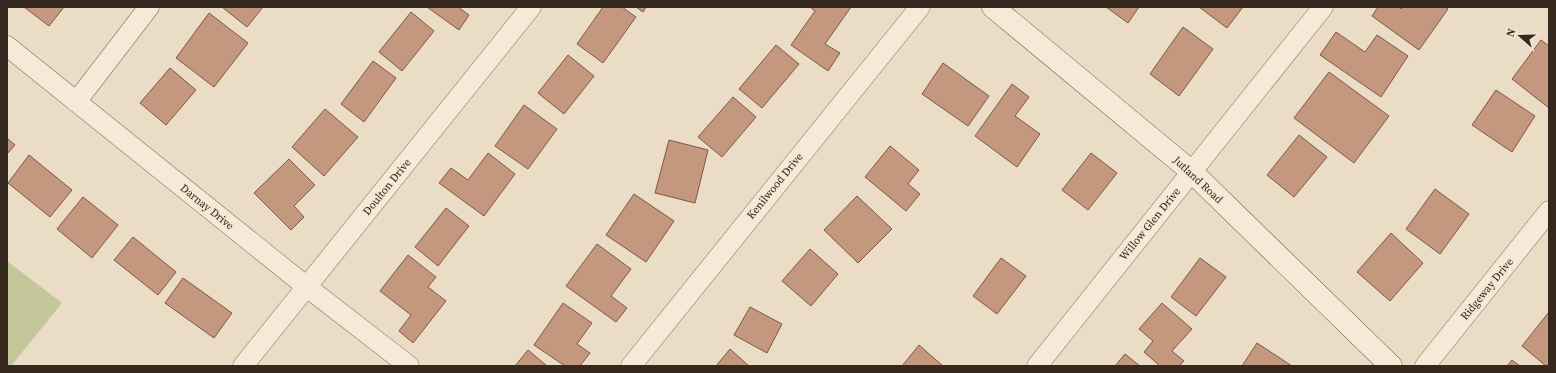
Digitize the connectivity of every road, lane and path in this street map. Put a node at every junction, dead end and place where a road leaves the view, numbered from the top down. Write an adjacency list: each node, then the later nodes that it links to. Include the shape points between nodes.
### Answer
1 (149, 7): 7 (street)
2 (531, 7): 10 (street, Doulton Drive)
3 (920, 7): 13 (street, Kenilwood Drive)
4 (993, 7): 8 (street, Jutland Road)
5 (1323, 7): 8 (street, Willow Glen Drive)
6 (7, 46): 7 (street, Darnay Drive)
7 (76, 102): 10 (street, Darnay Drive)
8 (1192, 172): 14 (street, Willow Glen Drive); 15 (street, Jutland Road)
9 (1549, 211): 16 (street, Ridgeway Drive)
10 (307, 287): 11 (street, Doulton Drive); 12 (street, Darnay Drive)
11 (243, 366)
12 (409, 366)
13 (631, 366)
14 (1037, 366)
15 (1392, 366)
16 (1425, 366)

